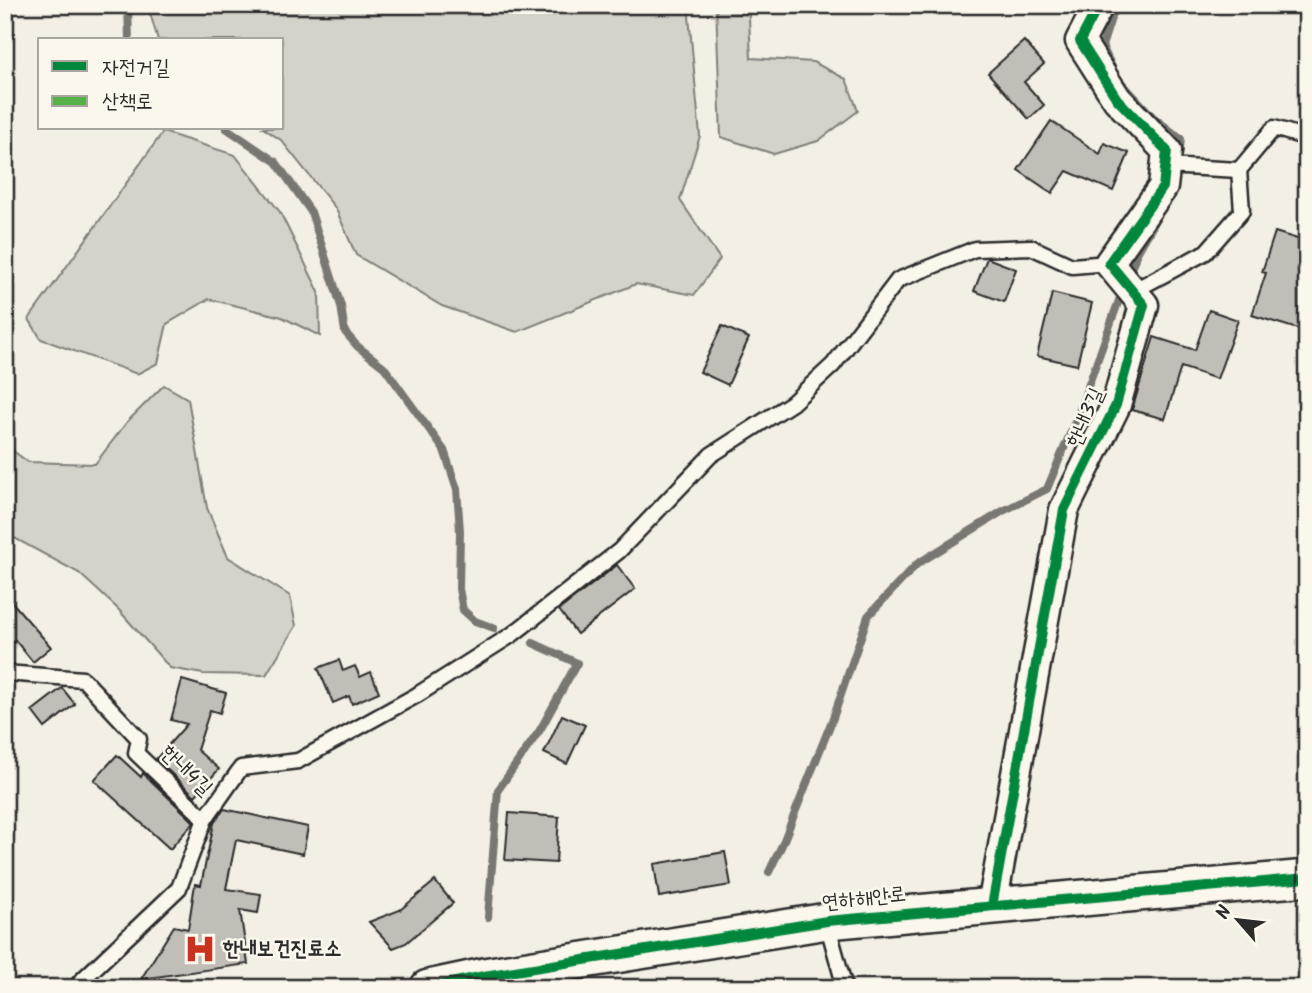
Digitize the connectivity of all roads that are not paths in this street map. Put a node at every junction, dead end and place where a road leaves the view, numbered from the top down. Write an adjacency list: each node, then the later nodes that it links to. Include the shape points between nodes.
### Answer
1 (1099, 5): 3 (street, via 1080,41 1117,99 1167,151)
2 (1307, 138): 4 (lane, via 1274,128)
3 (1165, 166): 4 (lane); 5 (street, via 1163,187)
4 (1239, 170): 6 (lane, via 1242,211 1206,253)
5 (1109, 263): 6 (street, 한내3길); 8 (lane, via 1072,266 1031,247 975,249 898,280 833,365 792,403 710,455 619,551 513,634 417,695 298,761 242,768)
6 (1133, 291): 10 (street, 한내3길, via 1144,305 1116,405 1064,510)
7 (5, 673): 8 (lane, 한내4길, via 83,679 139,739 136,753)
8 (205, 819): 12 (lane, 한내4길, via 179,888)
9 (1307, 878): 10 (street, 연하해안로)
10 (992, 906): 11 (street, 연하해안로)
11 (827, 921): 13 (street, 연하해안로); 14 (lane)
12 (78, 988)
13 (428, 988)
14 (845, 988)

